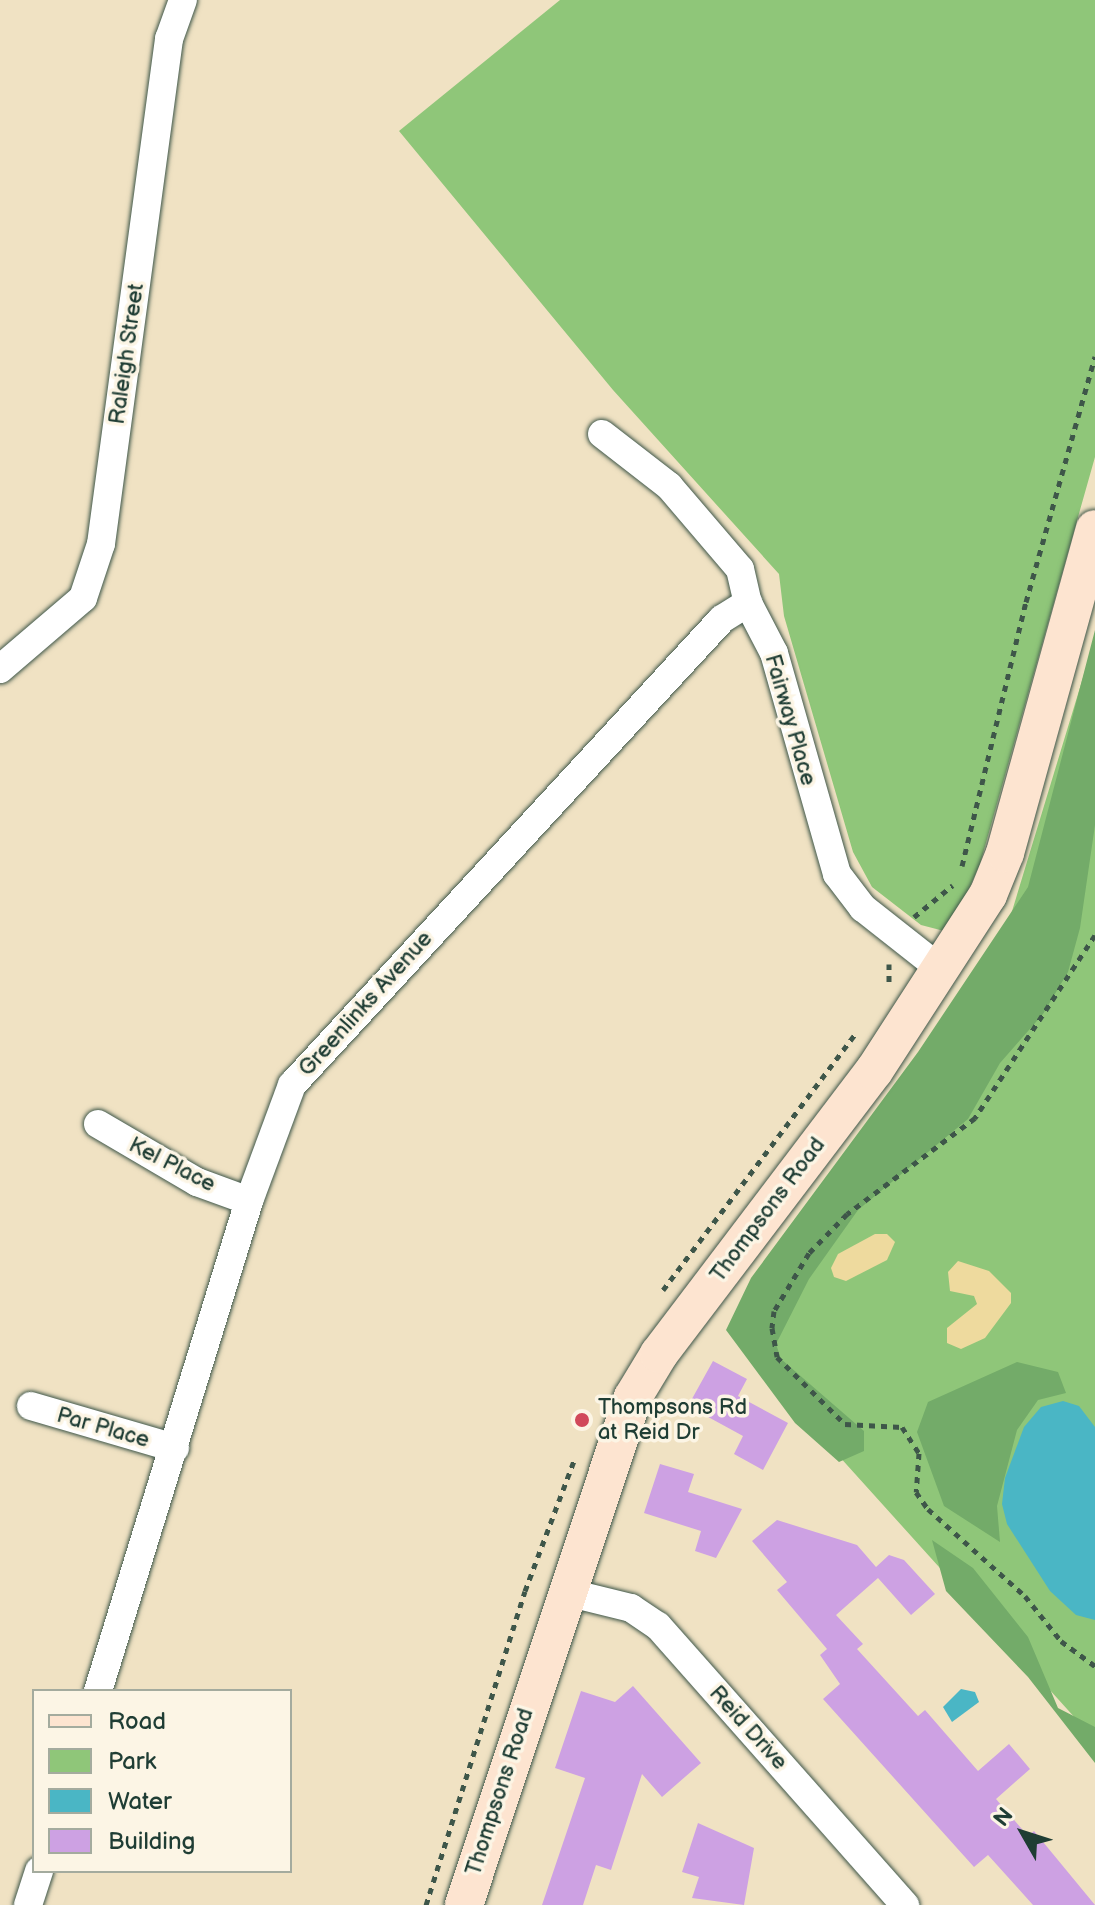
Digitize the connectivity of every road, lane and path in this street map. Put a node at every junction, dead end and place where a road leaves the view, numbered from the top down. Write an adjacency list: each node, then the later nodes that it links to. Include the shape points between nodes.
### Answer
1 (183, 0): 6 (street, Raleigh Street, via 169,39 101,544 83,598)
2 (1095, 356): 7 (path, via 1026,602 959,875)
3 (602, 434): 5 (street, Fairway Place, via 679,498 740,569)
4 (1095, 529): 9 (street, Thompsons Road, via 1005,853 988,895)
5 (748, 603): 9 (street, Fairway Place, via 774,653 837,874 863,908); 11 (street, Greenlinks Avenue, via 722,619 292,1085)
6 (0, 669)
7 (912, 919)
8 (1095, 935): 16 (path, via 975,1118 847,1214 783,1294 772,1328 777,1357 845,1424 889,1423 912,1439 919,1453 916,1492 928,1509 1025,1596 1061,1641)
9 (943, 971): 14 (street, Thompsons Road, via 633,1397)
10 (98, 1124): 11 (street, Kel Place, via 197,1182)
11 (249, 1201): 13 (street, Greenlinks Avenue)
12 (31, 1406): 13 (street, Par Place)
13 (175, 1448): 17 (street, Greenlinks Avenue)
14 (566, 1592): 19 (street, Reid Drive, via 631,1608 658,1626); 22 (street, Thompsons Road)
15 (515, 1624): 21 (path)
16 (1095, 1666)
17 (99, 1689)
18 (38, 1873): 20 (street)
19 (901, 1904)
20 (28, 1905)
21 (426, 1905)
22 (464, 1905)

